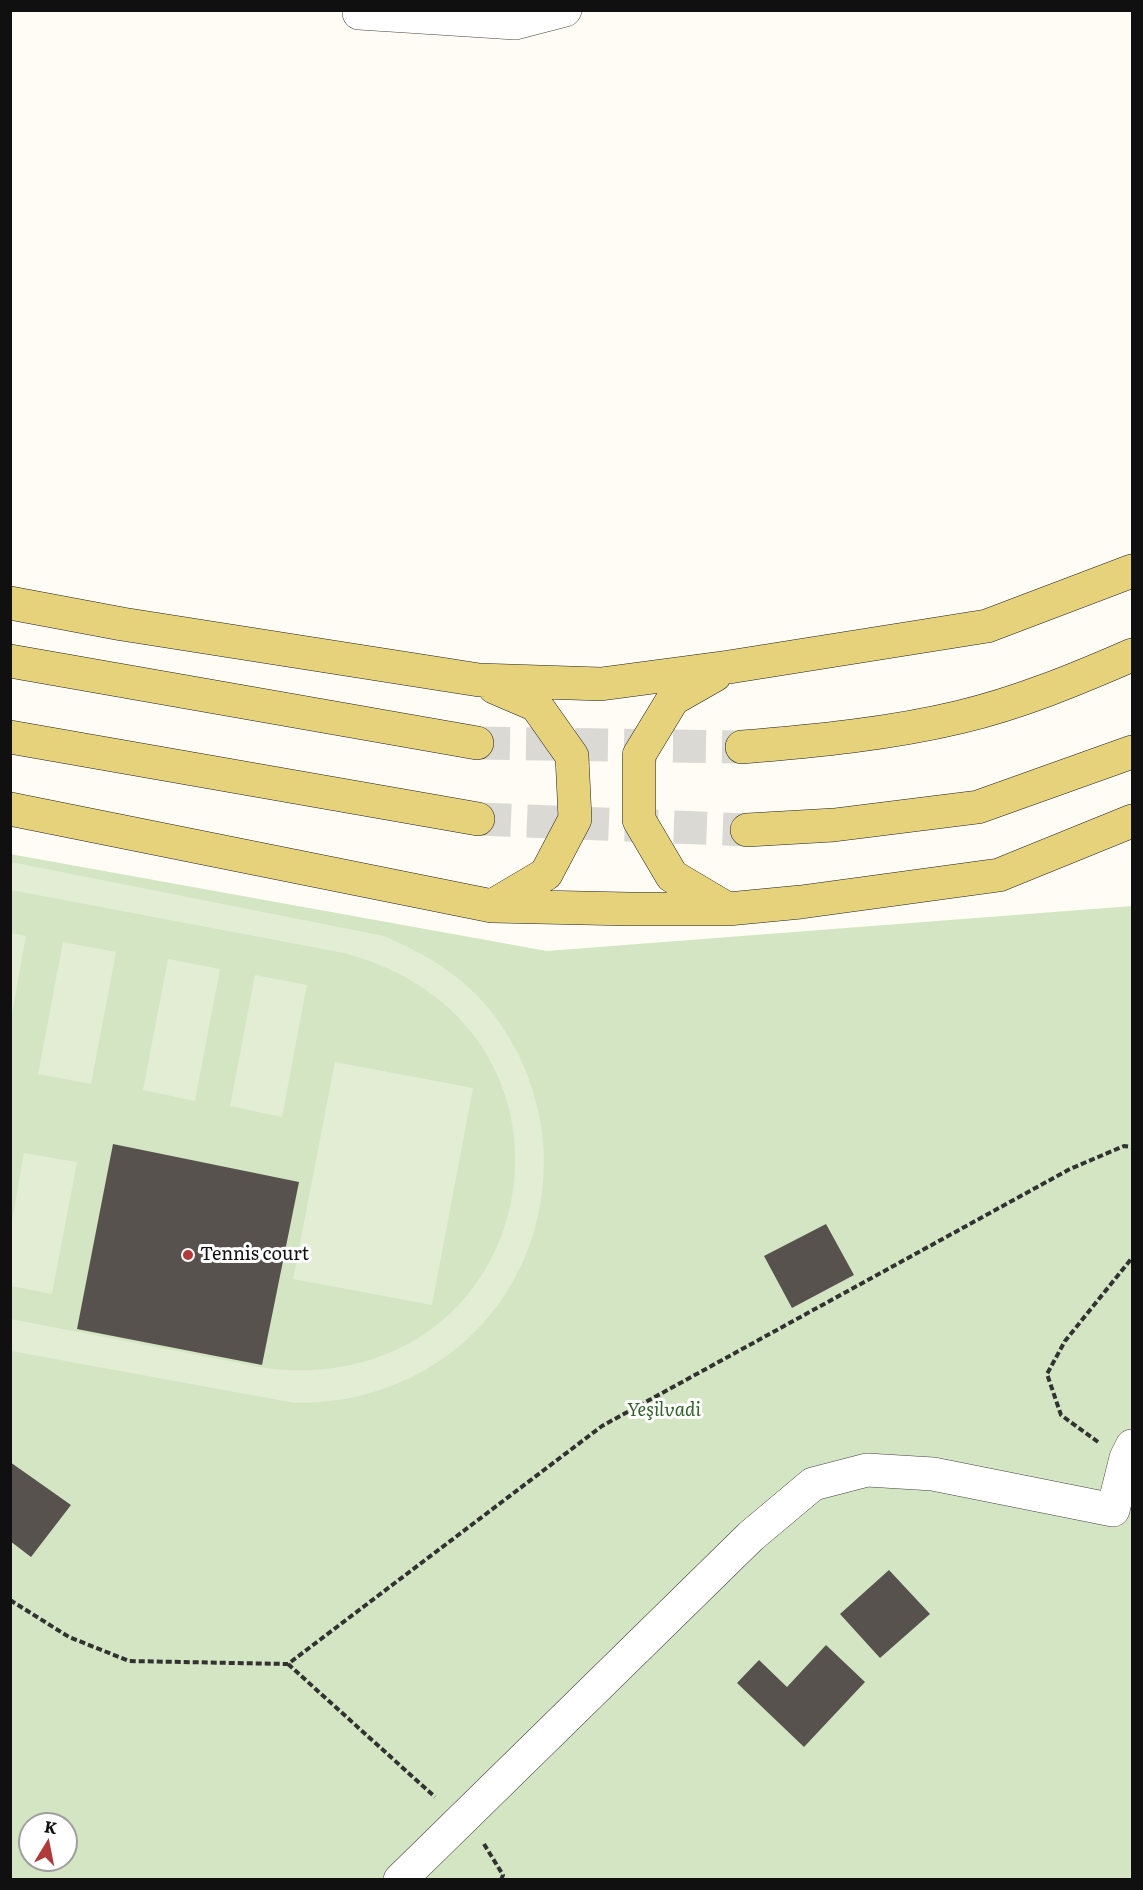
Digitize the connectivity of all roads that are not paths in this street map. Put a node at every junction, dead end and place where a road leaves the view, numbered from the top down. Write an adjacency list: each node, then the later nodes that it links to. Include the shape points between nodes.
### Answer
1 (565, 10): 2 (street, via 515,23)
2 (358, 13)
3 (1132, 571): 7 (main road, via 987,626)
4 (10, 603): 8 (main road)
5 (1132, 656): 11 (main road, via 1072,681 960,717 829,739)
6 (10, 661): 10 (main road)
7 (729, 667): 8 (main road, via 601,684); 18 (main road, via 673,699 639,755 639,820 654,846 672,876)
8 (478, 680): 17 (main road, via 536,705 572,756 575,819 546,874)
9 (10, 737): 14 (main road)
10 (477, 743)
11 (742, 747)
12 (1132, 752): 16 (main road, via 978,807 834,825)
13 (10, 809): 17 (main road)
14 (478, 819)
15 (1132, 820): 18 (main road, via 999,875)
16 (747, 830)
17 (492, 906): 18 (main road)
18 (728, 909)
19 (1129, 1452): 20 (street, via 1113,1510 933,1474 867,1470 813,1484 751,1536)
20 (400, 1880)

